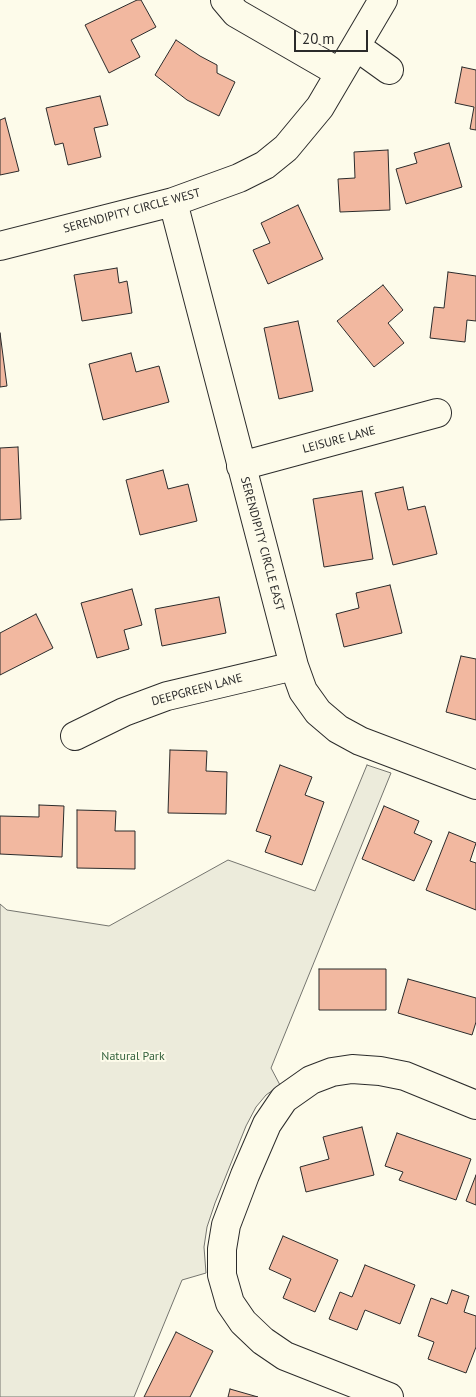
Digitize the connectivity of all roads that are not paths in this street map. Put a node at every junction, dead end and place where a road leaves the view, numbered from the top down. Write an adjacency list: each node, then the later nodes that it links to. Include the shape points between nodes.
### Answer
1 (225, 0): 5 (street, via 236,13)
2 (383, 0): 3 (street, SERENDIPITY CIRCLE WEST)
3 (357, 46): 4 (street); 5 (street, SERENDIPITY CIRCLE WEST)
4 (389, 70)
5 (340, 73): 6 (street, SERENDIPITY CIRCLE WEST, via 320,107 286,148 265,165)
6 (173, 202): 7 (street, SERENDIPITY CIRCLE WEST); 9 (street, SERENDIPITY CIRCLE EAST)
7 (0, 246)
8 (437, 413): 9 (street, LEISURE LANE)
9 (241, 466): 10 (street, SERENDIPITY CIRCLE EAST)
10 (294, 666): 11 (street, DEEPGREEN LANE, via 167,696); 12 (street, SERENDIPITY CIRCLE EAST, via 303,692 318,712 338,729)
11 (75, 736)
12 (476, 785)
13 (476, 1105): 14 (street, via 405,1076 380,1071 352,1069 311,1080 284,1099 267,1124 226,1225 222,1275 230,1303 243,1322 285,1356)
14 (389, 1397)

